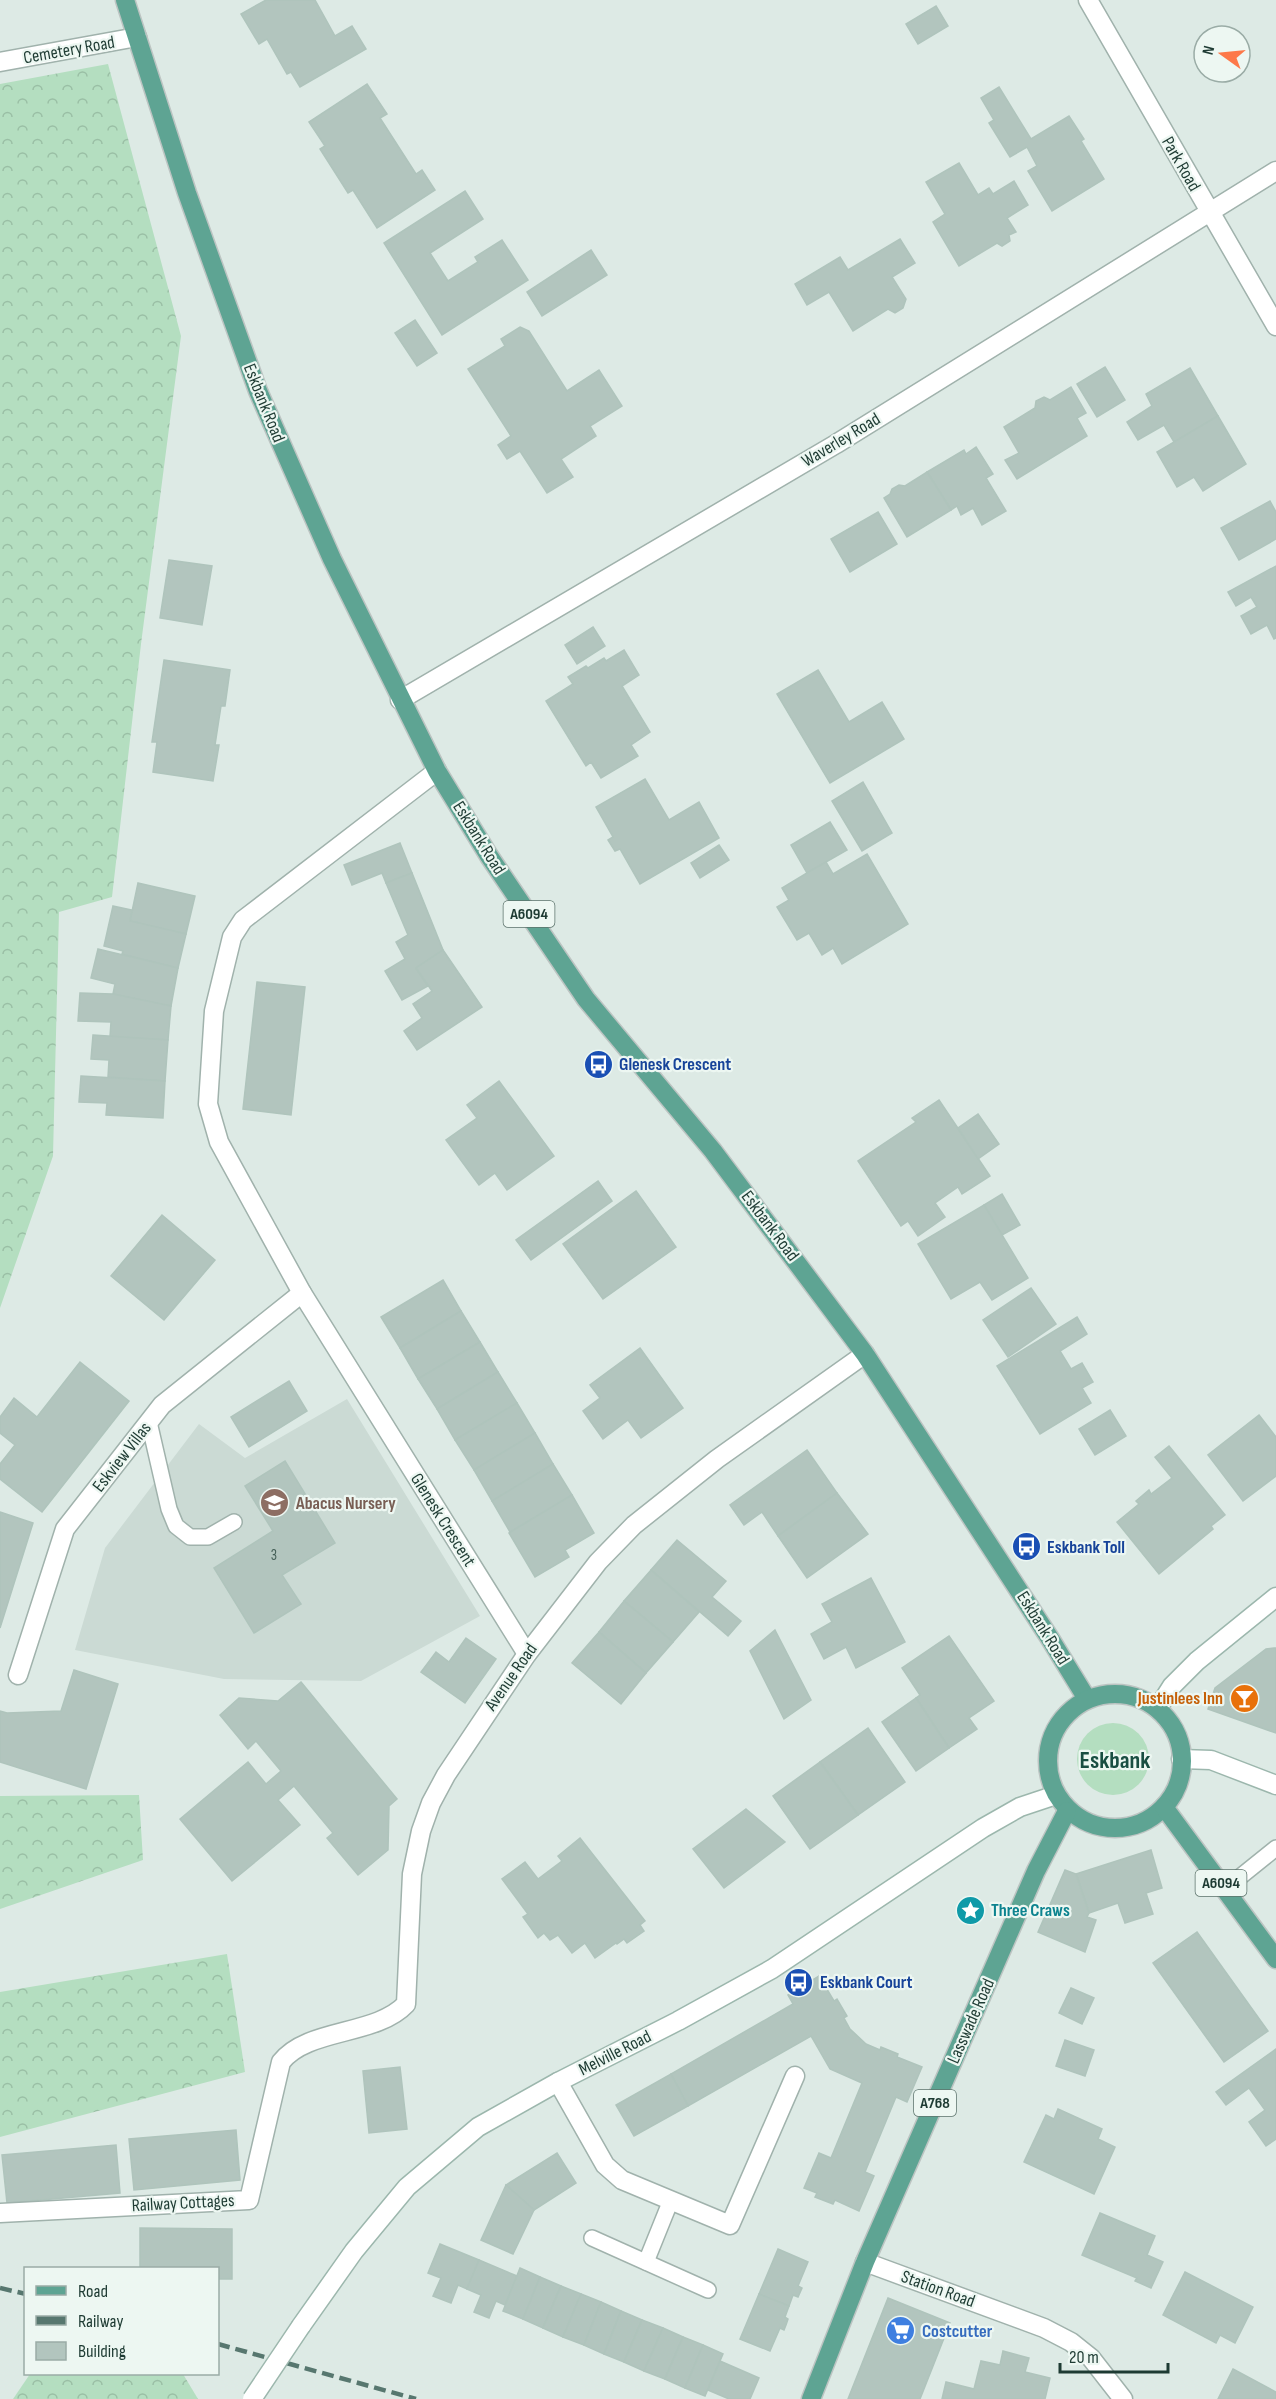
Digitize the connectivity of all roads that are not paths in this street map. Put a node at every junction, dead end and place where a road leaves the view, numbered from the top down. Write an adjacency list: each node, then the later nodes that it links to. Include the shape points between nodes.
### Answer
1 (1088, 0): 6 (street, Park Road)
2 (131, 3): 3 (main road, Eskbank Road / A6094)
3 (137, 37): 4 (street, Cemetery Road); 8 (main road, Eskbank Road / A6094, via 187,193 258,392)
4 (0, 62)
5 (1276, 171): 6 (street, Waverley Road)
6 (1209, 213): 7 (street, Park Road); 8 (street, Waverley Road, via 836,444)
7 (1276, 326)
8 (400, 700): 9 (main road, Eskbank Road / A6094)
9 (437, 771): 10 (street, Glenesk Crescent, via 243,920 232,937 214,1011 208,1104 219,1142); 11 (main road, Eskbank Road / A6094, via 586,999 712,1151)
10 (302, 1293): 12 (street, Eskview Villas, via 162,1405); 15 (street, Glenesk Crescent)
11 (865, 1354): 15 (street, Avenue Road, via 717,1459 634,1525 591,1570); 17 (main road, Eskbank Road / A6094)
12 (149, 1422): 13 (lane, via 176,1526 190,1537 208,1537); 16 (street, Eskview Villas, via 65,1529)
13 (234, 1522)
14 (1276, 1597): 18 (street, via 1197,1661 1172,1686)
15 (527, 1654): 27 (street, Avenue Road, via 446,1775 421,1831 412,1874 406,2004 389,2018)
16 (18, 1675)
17 (1087, 1699): 18 (main road, via 1114,1691 1145,1699); 21 (main road, via 1058,1725 1050,1743 1048,1762)
18 (1158, 1708): 19 (main road, via 1175,1731)
19 (1181, 1759): 20 (street, via 1211,1760); 22 (main road, via 1174,1795)
20 (1276, 1785)
21 (1056, 1795): 23 (main road); 29 (street, Melville Road, via 1020,1807 983,1828 772,1969)
22 (1164, 1807): 23 (main road, via 1134,1827 1118,1829 1098,1827); 25 (main road, A6094)
23 (1067, 1811): 34 (main road, Lasswade Road / A768, via 1035,1871)
24 (1276, 1848): 25 (lane)
25 (1225, 1889): 26 (main road, A6094)
26 (1276, 1959)
27 (288, 2053): 31 (street, Railway Cottages, via 281,2062 249,2200)
28 (795, 2076): 30 (street, via 730,2225)
29 (558, 2082): 30 (street, via 605,2165 622,2180); 36 (street, Melville Road, bridge, via 478,2127 407,2187 354,2251)
30 (671, 2200): 33 (lane)
31 (0, 2213)
32 (592, 2238): 33 (lane)
33 (646, 2262): 35 (lane)
34 (865, 2262): 37 (main road, Lasswade Road / A768); 38 (street, Station Road, via 1044,2328 1071,2342 1091,2358)
35 (708, 2290)
36 (252, 2399)
37 (811, 2399)
38 (1123, 2399)

